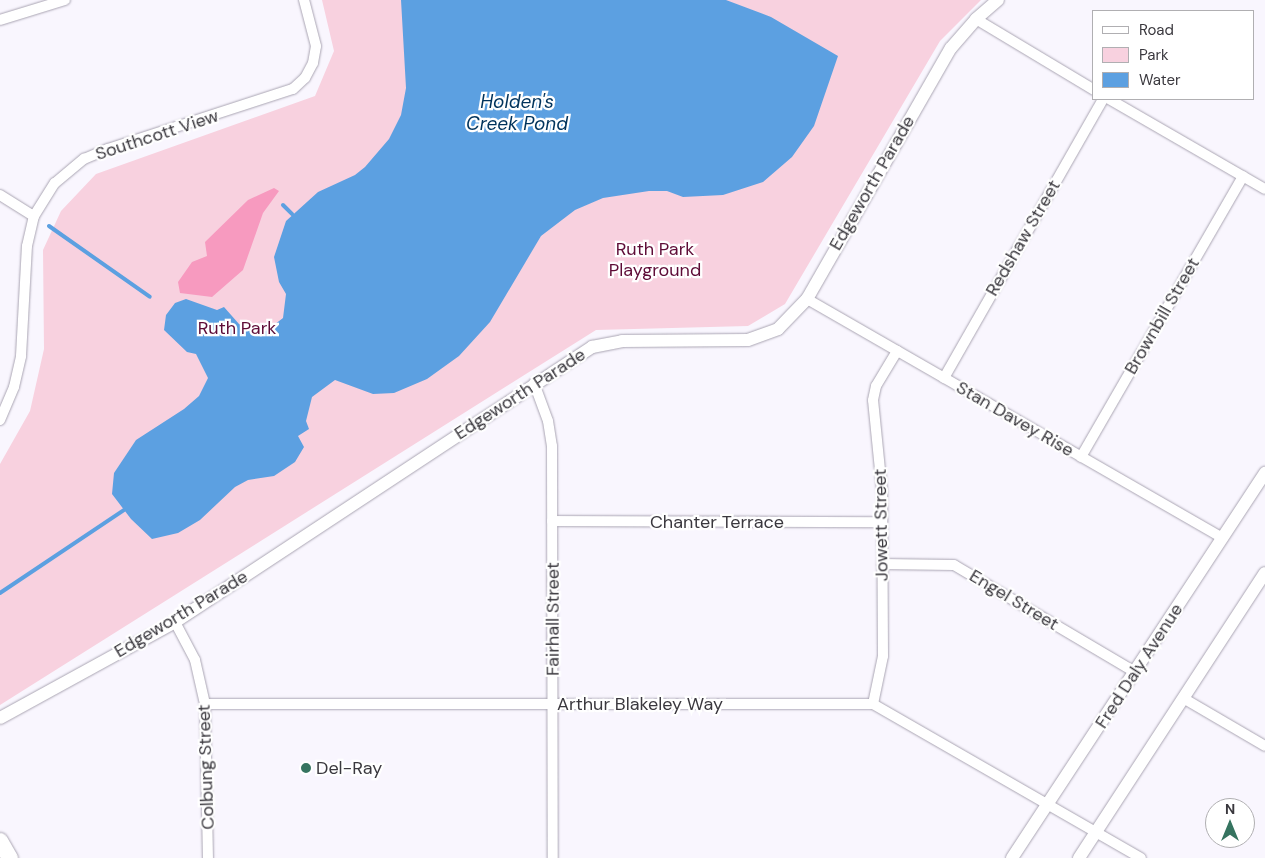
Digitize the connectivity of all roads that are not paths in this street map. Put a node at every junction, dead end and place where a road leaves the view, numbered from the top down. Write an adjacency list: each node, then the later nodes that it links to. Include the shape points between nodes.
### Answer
1 (64, 0): 5 (street)
2 (304, 0): 12 (street, Southcott View, via 316,46 313,63 305,78 292,89 84,159 55,183)
3 (998, 0): 4 (street, Edgeworth Parade)
4 (976, 19): 6 (street); 13 (street, Edgeworth Parade, via 951,48)
5 (0, 20)
6 (1092, 89)
7 (1102, 100): 15 (street, Redshaw Street)
8 (1111, 100): 9 (street)
9 (1243, 176): 10 (street); 18 (street, Brownbill Street)
10 (1265, 189)
11 (0, 195): 12 (street)
12 (34, 216): 17 (street, Southcott View, via 27,246 21,356 14,387)
13 (807, 299): 14 (street, Stan Davey Rise); 16 (street, Edgeworth Parade, via 788,321 765,336 728,341 608,343 592,347)
14 (896, 351): 15 (street, Stan Davey Rise); 21 (street, Jowett Street, via 876,386 874,400)
15 (944, 378): 18 (street, Stan Davey Rise)
16 (534, 383): 20 (street, Fairhall Street, via 552,435); 25 (street, Edgeworth Parade)
17 (0, 420)
18 (1081, 457): 22 (street, Stan Davey Rise)
19 (1265, 473): 22 (street, Fred Daly Avenue)
20 (552, 522): 21 (street, Chanter Terrace); 29 (street, Fairhall Street)
21 (882, 522): 23 (street, Jowett Street)
22 (1222, 538): 26 (street, Fred Daly Avenue)
23 (882, 564): 26 (street, Engel Street, via 954,565); 30 (street, Jowett Street, via 883,656)
24 (1265, 573): 27 (street)
25 (175, 622): 28 (street, Colbung Street, via 195,660); 31 (street, Edgeworth Parade)
26 (1135, 672): 33 (street, Fred Daly Avenue)
27 (1183, 698): 32 (street); 34 (street)
28 (205, 704): 29 (street, Arthur Blakeley Way); 37 (street, Colbung Street)
29 (553, 704): 30 (street, Arthur Blakeley Way); 38 (street, Fairhall Street)
30 (873, 704): 33 (street, Arthur Blakeley Way)
31 (0, 718)
32 (1265, 746)
33 (1048, 804): 34 (street, Arthur Blakeley Way); 39 (street, Fred Daly Avenue)
34 (1096, 832): 40 (street); 41 (street, Arthur Blakeley Way)
35 (0, 841): 36 (main road)
36 (10, 858)
37 (208, 858)
38 (553, 858)
39 (1012, 858)
40 (1078, 858)
41 (1141, 858)

